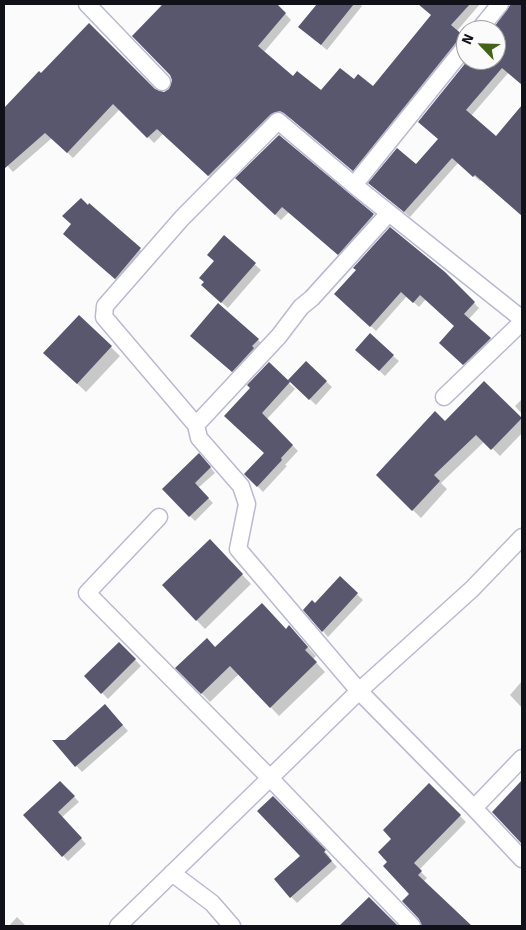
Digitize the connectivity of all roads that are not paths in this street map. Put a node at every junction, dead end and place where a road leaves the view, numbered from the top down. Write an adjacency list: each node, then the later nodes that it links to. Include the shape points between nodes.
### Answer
1 (87, 4): 5 (street)
2 (500, 4): 3 (street)
3 (487, 20)
4 (456, 58): 6 (street)
5 (162, 82)
6 (354, 185): 7 (street); 10 (street, via 278,121 182,218 105,306 104,317)
7 (389, 213): 8 (street); 10 (street)
8 (522, 321): 9 (street)
9 (444, 397)
10 (196, 425): 13 (street, via 199,438 241,486 247,504 238,549)
11 (159, 517): 15 (street, via 87,593)
12 (522, 537): 13 (street, via 472,588)
13 (359, 691): 15 (street); 16 (street)
14 (522, 758): 16 (street)
15 (270, 778): 18 (street); 21 (street)
16 (474, 808): 17 (street)
17 (522, 860)
18 (172, 873): 19 (street); 20 (street, via 212,903)
19 (118, 926)
20 (232, 926)
21 (412, 926)

